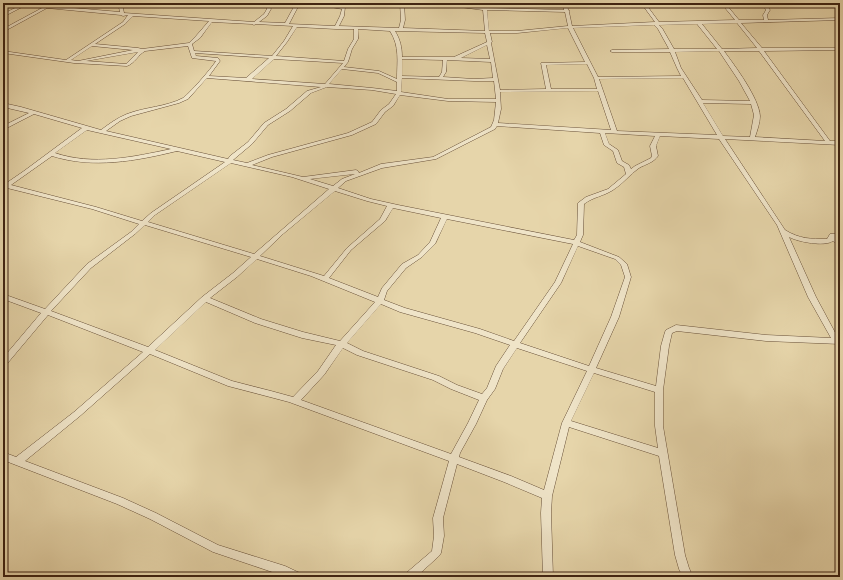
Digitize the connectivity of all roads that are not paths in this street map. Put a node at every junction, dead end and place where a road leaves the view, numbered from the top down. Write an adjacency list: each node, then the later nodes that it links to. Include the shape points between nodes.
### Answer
1 (3, 3): 2 (street)
2 (11, 3): 15 (street)
3 (65, 3): 18 (street)
4 (120, 3): 21 (street)
5 (266, 3): 30 (street, via 269,9 267,13)
6 (298, 3): 31 (street)
7 (311, 3): 34 (street, via 344,8)
8 (402, 3): 37 (street)
9 (437, 3): 19 (street)
10 (484, 3): 19 (street)
11 (565, 3): 20 (street)
12 (643, 3): 29 (street)
13 (723, 3): 27 (street)
14 (830, 3): 16 (street)
15 (23, 5): 17 (street); 22 (street)
16 (766, 5): 25 (street)
17 (45, 8): 18 (street); 38 (street)
18 (55, 9): 21 (street)
19 (485, 9): 20 (street); 39 (street)
20 (568, 11): 33 (street)
21 (122, 15): 23 (street)
22 (3, 16)
23 (130, 16): 26 (street); 42 (street, via 124,23)
24 (840, 19): 25 (street)
25 (766, 20): 27 (street)
26 (211, 21): 30 (street); 41 (street)
27 (736, 21): 28 (street); 45 (street)
28 (698, 22): 29 (street); 47 (street)
29 (656, 23): 33 (street); 46 (street)
30 (254, 24): 31 (street)
31 (286, 25): 32 (street)
32 (295, 26): 34 (street); 52 (street)
33 (570, 27): 39 (street); 60 (street)
34 (336, 28): 35 (street)
35 (356, 28): 36 (street); 59 (street, via 356,39)
36 (392, 30): 37 (street); 53 (street, via 400,48)
37 (401, 30): 39 (street)
38 (3, 31)
39 (487, 32): 40 (street)
40 (490, 42): 55 (street); 56 (street)
41 (190, 44): 44 (street); 51 (street)
42 (91, 45): 43 (street); 57 (street)
43 (141, 49): 44 (street); 58 (street)
44 (150, 49): 58 (street, via 139,52 132,62 126,65)
45 (760, 49): 47 (street); 48 (street); 88 (street)
46 (672, 50): 47 (street); 49 (street); 63 (street)
47 (719, 50): 76 (street)
48 (840, 50)
49 (612, 51)
50 (3, 52): 57 (street)
51 (193, 52): 52 (street); 62 (street, via 194,57 218,60)
52 (272, 57): 59 (street); 65 (street)
53 (400, 58): 54 (street); 66 (street)
54 (445, 59): 55 (street); 67 (street, via 444,72)
55 (454, 59): 56 (street)
56 (493, 61): 68 (street)
57 (67, 62): 58 (street)
58 (74, 62)
59 (346, 62): 61 (street)
60 (589, 63): 64 (street); 72 (street, via 542,64)
61 (341, 67): 66 (street, via 379,72); 69 (street)
62 (208, 75): 65 (street); 83 (street, via 183,99 128,115)
63 (684, 77): 64 (street); 74 (street)
64 (596, 78): 70 (street)
65 (249, 79): 69 (street)
66 (400, 79): 67 (street); 73 (street)
67 (440, 79): 68 (street)
68 (496, 79): 71 (street)
69 (327, 86): 73 (street); 92 (street, via 309,92 266,124)
70 (600, 90): 72 (street); 84 (street)
71 (498, 91): 72 (street); 75 (street)
72 (549, 91)
73 (400, 93): 75 (street, via 448,100); 93 (street, via 374,123 350,134)
74 (700, 100): 76 (street); 86 (street)
75 (498, 101): 79 (street)
76 (753, 103): 87 (street, via 757,116)
77 (3, 105): 78 (street)
78 (32, 112): 80 (street); 81 (street)
79 (496, 124): 82 (street); 94 (street, via 492,130 434,158 381,166)
80 (3, 128)
81 (86, 128): 83 (street); 91 (street)
82 (602, 131): 84 (street); 95 (street, via 607,145 614,150 619,162 627,166)
83 (101, 132): 90 (street)
84 (614, 132): 85 (street)
85 (658, 135): 86 (street); 95 (street, via 653,146 654,158 639,166)
86 (721, 137): 87 (street); 102 (street)
87 (752, 139): 88 (street)
88 (829, 143): 89 (street)
89 (840, 143)
90 (179, 149): 91 (street, via 136,157 85,162); 92 (street)
91 (52, 154): 97 (street)
92 (230, 161): 93 (street); 101 (street)
93 (246, 165): 96 (street)
94 (366, 171): 96 (street); 98 (street, via 344,180)
95 (630, 175): 105 (street, via 610,190 581,203 580,234)
96 (303, 179): 98 (street)
97 (4, 186): 101 (street)
98 (333, 188): 99 (street); 107 (street)
99 (391, 205): 100 (street); 108 (street, via 383,220 349,249)
100 (445, 216): 105 (street); 111 (street, via 433,243 420,256 404,266 384,290)
101 (143, 223): 107 (street); 112 (street, via 133,234 84,270)
102 (783, 231): 103 (street, via 802,241 830,241); 113 (street, via 812,298)
103 (832, 235): 104 (street); 106 (street)
104 (840, 235)
105 (577, 243): 115 (street, via 553,292); 118 (street, via 618,258 624,264 628,275 615,317)
106 (840, 245)
107 (255, 257): 108 (street); 110 (street)
108 (325, 279): 111 (street)
109 (3, 296): 112 (street)
110 (205, 299): 114 (street, via 258,321); 116 (street)
111 (380, 301): 114 (street); 115 (street)
112 (48, 312): 116 (street); 117 (street)
113 (838, 341): 119 (street, via 766,338 676,328 667,336)
114 (342, 344): 120 (street, via 360,353 436,378); 121 (street, via 317,378)
115 (517, 344): 118 (street); 120 (street, via 499,368)
116 (149, 351): 121 (street, via 231,384); 126 (street)
117 (3, 363)
118 (591, 370): 119 (street); 122 (street)
119 (660, 390): 123 (street, via 659,426)
120 (484, 398): 125 (street)
121 (295, 401): 125 (street)
122 (566, 422): 123 (street); 127 (street)
123 (663, 453): 131 (street, via 680,555)
124 (3, 456): 126 (street)
125 (453, 459): 127 (street); 129 (street, via 451,476 438,518 439,536 436,553)
126 (17, 462): 128 (street, via 120,501 216,549)
127 (547, 496): 130 (street)
128 (298, 577)
129 (409, 577)
130 (548, 577)
131 (688, 577)

